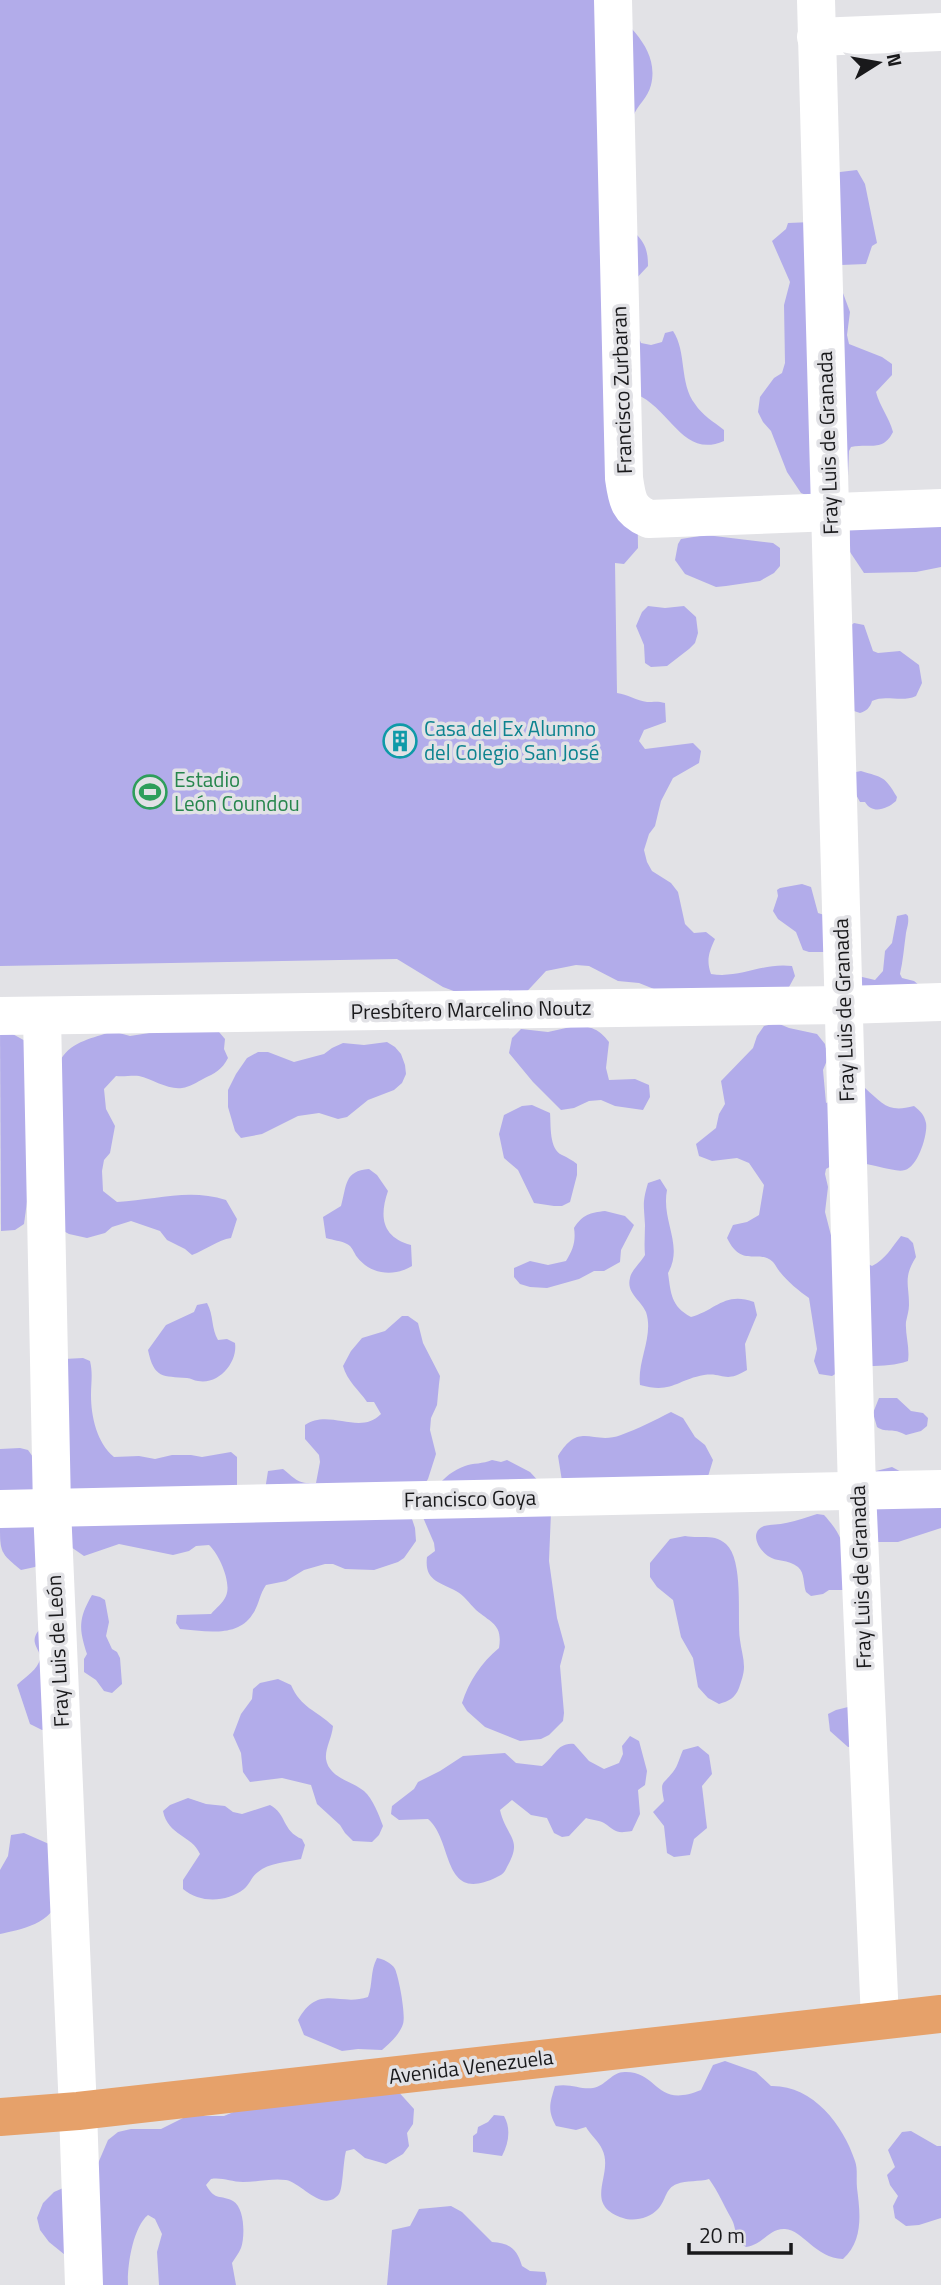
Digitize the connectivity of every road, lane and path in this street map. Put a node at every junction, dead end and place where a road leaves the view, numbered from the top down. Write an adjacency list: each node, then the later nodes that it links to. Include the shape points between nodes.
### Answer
1 (613, 0): 6 (street, Francisco Zurbaran, via 627,497 636,514 649,519)
2 (816, 0): 4 (street, Fray Luis de Granada)
3 (941, 32): 4 (street)
4 (816, 37): 6 (street, Fray Luis de Granada)
5 (941, 508): 6 (street, Francisco Zurbaran)
6 (830, 512): 8 (street, Fray Luis de Granada)
7 (941, 1002): 8 (street, Presbítero Marcelino Noutz)
8 (844, 1005): 10 (street, Presbítero Marcelino Noutz); 12 (street, Fray Luis de Granada)
9 (0, 1016): 10 (street, Presbítero Marcelino Noutz)
10 (43, 1016): 14 (street, Fray Luis de León)
11 (941, 1489): 12 (street, Francisco Goya)
12 (857, 1490): 14 (street, Francisco Goya); 16 (street, Fray Luis de Granada)
13 (0, 1508): 14 (street, Francisco Goya)
14 (52, 1508): 17 (street, Fray Luis de León)
15 (941, 2014): 16 (main road, Avenida Venezuela)
16 (880, 2020): 17 (main road, Avenida Venezuela)
17 (78, 2111): 18 (main road, Avenida Venezuela); 19 (street, Fray Luis de León)
18 (0, 2117)
19 (83, 2285)

